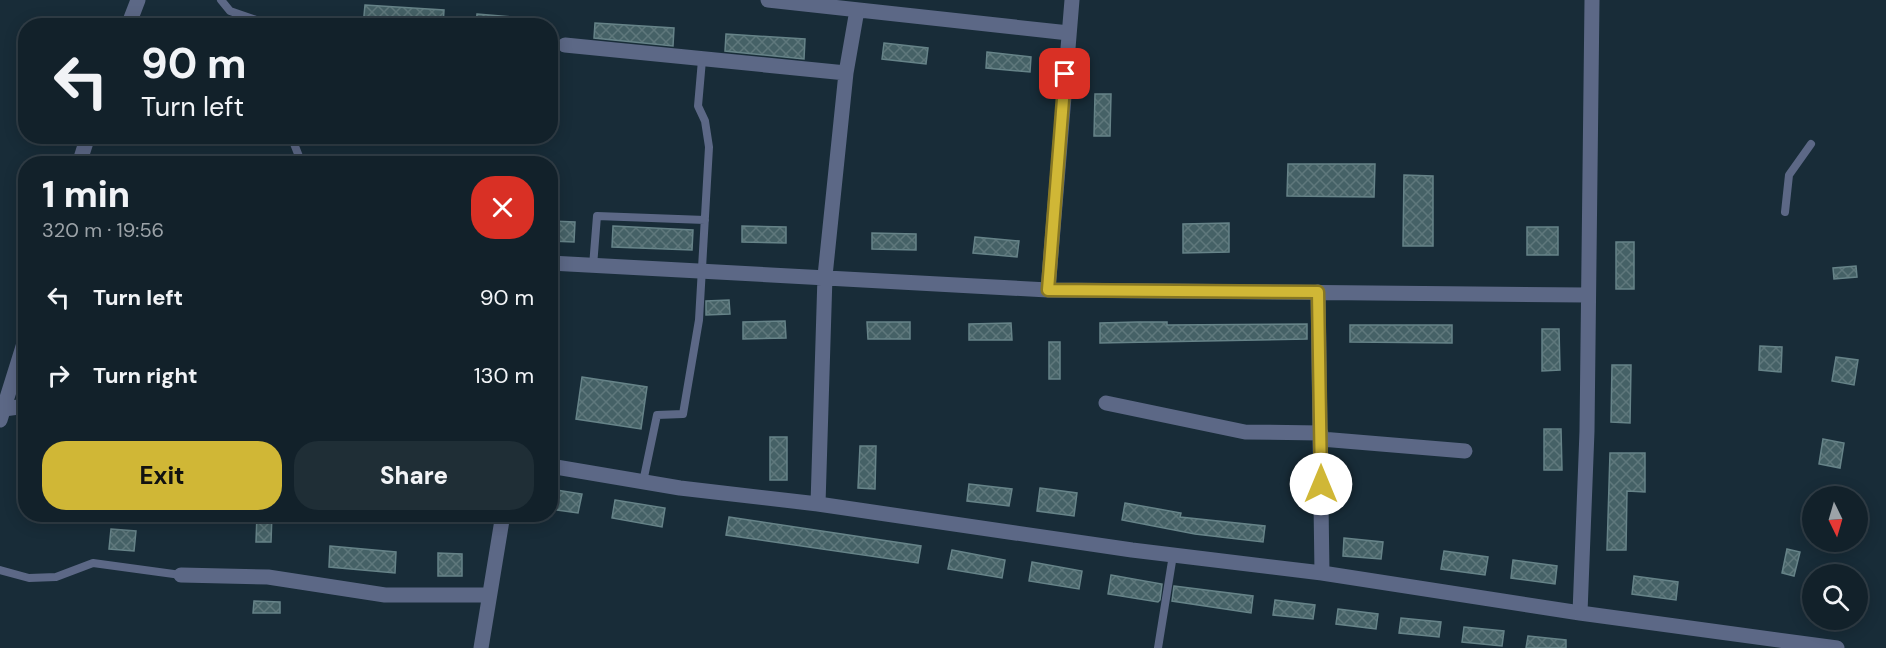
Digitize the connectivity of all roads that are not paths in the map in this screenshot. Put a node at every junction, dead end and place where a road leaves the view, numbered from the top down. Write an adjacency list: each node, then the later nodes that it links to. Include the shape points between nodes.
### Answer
1 (138, 0): 7 (street)
2 (221, 0): 8 (lane, via 230,11)
3 (768, 0): 6 (street)
4 (1072, 0): 9 (street)
5 (1592, 0): 22 (street)
6 (857, 10): 9 (street); 12 (street)
7 (131, 18)
8 (251, 18)
9 (1069, 33): 20 (street)
10 (565, 45): 11 (street)
11 (702, 60): 12 (street); 15 (lane, via 698,106 709,147)
12 (846, 73): 19 (street)
13 (1811, 144): 14 (lane, via 1789,175)
14 (1785, 212)
15 (705, 220): 17 (lane, via 597,216); 18 (lane)
16 (558, 264): 17 (street)
17 (593, 266): 18 (street)
18 (701, 272): 19 (street); 30 (lane, via 699,320 683,414 657,414)
19 (825, 276): 20 (street); 31 (street)
20 (1048, 290): 21 (street)
21 (1318, 292): 22 (street); 27 (street)
22 (1586, 296): 38 (street, via 1587,431)
23 (18, 363): 26 (street)
24 (1106, 403): 27 (street, via 1245,432)
25 (18, 409): 26 (street)
26 (2, 415)
27 (1321, 436): 28 (street); 35 (street)
28 (1465, 451)
29 (558, 467): 30 (street)
30 (643, 482): 31 (street)
31 (818, 504): 33 (street)
32 (502, 522): 37 (street)
33 (1173, 555): 35 (street); 40 (lane)
34 (0, 570): 36 (lane, via 29,578 56,578 93,563)
35 (1322, 573): 38 (street)
36 (181, 574): 37 (street, via 268,577 385,595)
37 (489, 595): 39 (street)
38 (1580, 613): 41 (street)
39 (481, 648)
40 (1158, 648)
41 (1837, 648)

